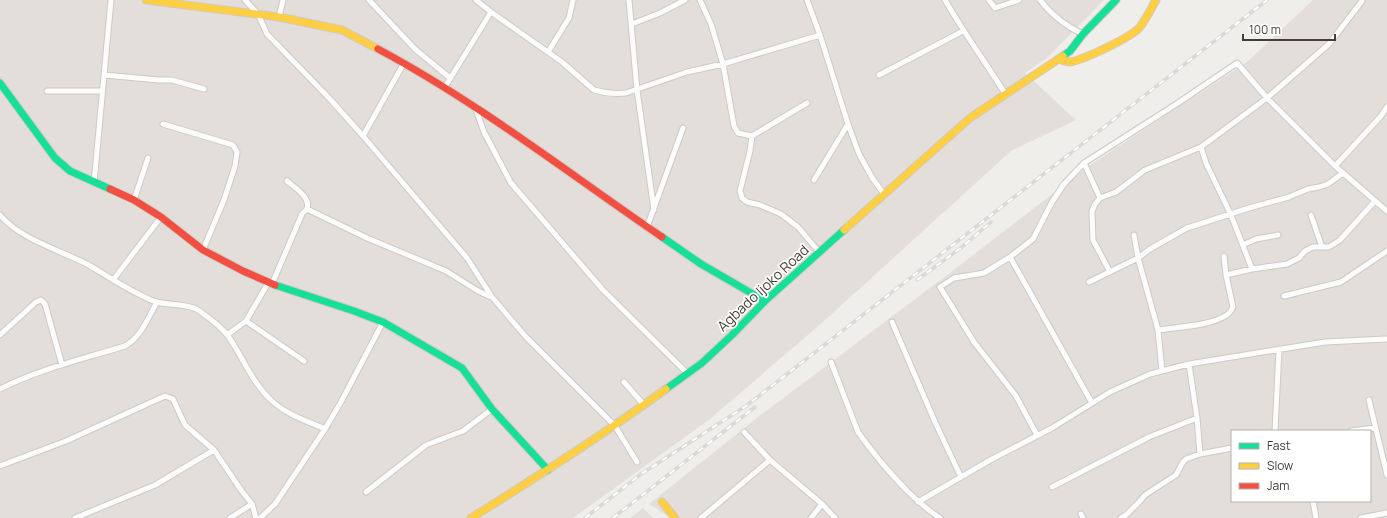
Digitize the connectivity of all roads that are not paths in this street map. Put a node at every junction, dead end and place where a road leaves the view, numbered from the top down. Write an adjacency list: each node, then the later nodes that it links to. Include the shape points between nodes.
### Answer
1 (110, 0): 30 (street)
2 (146, 0): 20 (street)
3 (245, 0): 20 (street)
4 (283, 0): 21 (street)
5 (369, 0): 32 (street, via 415,49)
6 (476, 0): 19 (street)
7 (573, 0): 26 (street, via 569,18)
8 (629, 0): 22 (street)
9 (685, 0): 22 (street)
10 (700, 0): 29 (street, via 711,24)
11 (807, 0): 25 (street)
12 (945, 0): 23 (street)
13 (989, 0): 14 (street, via 995,8)
14 (1018, 0)
15 (1040, 0): 24 (street, via 1047,9)
16 (1116, 0): 24 (street, Agbado Ijoko Road)
17 (1156, 0): 27 (street, via 1139,28 1123,39 1074,61)
18 (1362, 1): 40 (street, via 1329,44)
19 (491, 12): 26 (street); 32 (street)
20 (258, 14): 21 (street); 47 (street, via 267,34)
21 (279, 17): 28 (street, via 342,30)
22 (632, 24): 36 (street)
23 (963, 31): 31 (street); 39 (street)
24 (1083, 34): 27 (street, Agbado Ijoko Road, via 1070,51)
25 (820, 35): 29 (street); 45 (street)
26 (548, 52): 36 (street, via 594,90 626,93)
27 (1058, 59): 39 (street, Agbado Ijoko Road)
28 (404, 63): 34 (street); 47 (street)
29 (723, 64): 36 (street, via 687,72); 48 (street, via 734,126 738,133)
30 (104, 75): 35 (street, via 172,80); 38 (street)
31 (879, 75)
32 (450, 78): 34 (street)
33 (0, 83): 56 (street, via 55,158 70,171)
34 (445, 87): 42 (street)
35 (204, 89)
36 (637, 90): 62 (street)
37 (47, 91): 38 (street)
38 (102, 91): 56 (street)
39 (1006, 95): 57 (street, Agbado Ijoko Road, via 970,118)
40 (1267, 98): 49 (street); 51 (street, via 1237,63); 52 (street)
41 (807, 104): 48 (street)
42 (475, 106): 68 (street); 102 (street, via 484,132 510,183 603,290)
43 (1387, 107): 52 (street)
44 (163, 124): 73 (street, via 233,145 237,152 224,200)
45 (848, 124): 54 (street); 57 (street, via 859,154)
46 (683, 128): 62 (street)
47 (363, 136): 86 (street, via 467,258)
48 (752, 136): 75 (street, via 740,191 742,198 781,214 798,227)
49 (1201, 147): 58 (street, via 1146,170 1116,192); 64 (street)
50 (148, 158): 59 (street)
51 (1084, 163): 58 (street); 77 (street, via 1064,184 1033,239)
52 (1335, 166): 53 (street)
53 (1343, 173): 60 (street); 64 (street, via 1328,184)
54 (814, 180)
55 (287, 181): 61 (street, via 307,200)
56 (94, 183): 59 (street)
57 (884, 194): 75 (street, Agbado Ijoko Road)
58 (1100, 198): 80 (street, via 1092,211 1093,240)
59 (134, 200): 67 (street)
60 (1375, 201): 63 (street); 72 (street, via 1340,240)
61 (307, 209): 84 (street, via 302,214); 86 (street, via 367,238 446,271)
62 (654, 210): 68 (street)
63 (1387, 211)
64 (1231, 214): 71 (street); 78 (street, via 1187,228)
65 (1311, 215): 72 (street)
66 (0, 216): 82 (street, via 19,232)
67 (161, 217): 73 (street); 82 (street)
68 (647, 227): 87 (street, via 701,264)
69 (1134, 235): 78 (street)
70 (1278, 235): 71 (street)
71 (1243, 244): 79 (street)
72 (1322, 247): 79 (street, via 1313,247 1287,264)
73 (203, 250): 84 (street)
74 (1387, 251): 85 (street, via 1341,282)
75 (820, 253): 87 (street, Agbado Ijoko Road)
76 (1224, 256): 81 (street)
77 (1010, 257): 106 (street); 116 (street, via 984,273 954,278 940,287 974,342 1016,396)
78 (1138, 258): 80 (street); 92 (street)
79 (1252, 269): 81 (street)
80 (1110, 272): 83 (street)
81 (1226, 275): 92 (street, via 1233,307 1225,317)
82 (113, 280): 88 (street)
83 (1089, 282)
84 (270, 283): 89 (street); 90 (street)
85 (1284, 296)
86 (492, 297): 110 (street, via 526,337)
87 (765, 301): 102 (street, Agbado Ijoko Road)
88 (157, 302): 94 (street, via 196,308); 100 (street, via 138,336 131,343)
89 (246, 320): 94 (street); 97 (street)
90 (383, 322): 108 (street, via 462,368); 112 (street)
91 (892, 322): 127 (street)
92 (1158, 330): 101 (street)
93 (0, 335): 100 (street, via 41,300 45,304)
94 (227, 335): 112 (street, via 259,387 270,400 287,413)
95 (1387, 339): 96 (street, via 1334,341)
96 (1279, 348): 99 (street); 113 (street)
97 (304, 361)
98 (831, 362): 131 (street, via 858,432)
99 (1189, 364): 101 (street); 109 (street)
100 (62, 365): 104 (street)
101 (1162, 371): 106 (street, via 1127,383)
102 (688, 374): 107 (street, Agbado Ijoko Road)
103 (624, 382): 107 (street)
104 (0, 389)
105 (1369, 400): 111 (street)
106 (1092, 403): 116 (street)
107 (644, 405): 110 (street, Agbado Ijoko Road)
108 (492, 409): 125 (street); 129 (street, via 463,431 426,445)
109 (1197, 418): 121 (street); 128 (street, via 1149,437)
110 (615, 426): 123 (street); 125 (street, Agbado Ijoko Road)
111 (1375, 428): 114 (street); 118 (street)
112 (325, 429): 139 (street, via 276,504)
113 (1275, 430)
114 (1359, 430)
115 (744, 432): 122 (street)
116 (1038, 436): 127 (street, via 992,458)
117 (1231, 448): 121 (street)
118 (1380, 448): 119 (street); 126 (street)
119 (1387, 448)
120 (214, 450): 124 (street, via 185,425 173,400 165,396); 133 (street); 136 (street, via 155,485)
121 (1200, 454): 146 (street, via 1186,459 1176,475 1145,495 1126,516)
122 (770, 460): 134 (street); 142 (street)
123 (636, 462)
124 (0, 466)
125 (548, 470): 140 (street, Agbado Ijoko Road)
126 (1387, 476)
127 (961, 477): 131 (street)
128 (1052, 487)
129 (366, 492)
130 (662, 502): 141 (street)
131 (918, 502): 145 (street)
132 (1313, 502): 147 (street)
133 (252, 504): 137 (street); 138 (street)
134 (822, 504): 143 (street); 144 (street)
135 (1387, 513): 148 (street)
136 (75, 518)
137 (230, 518)
138 (256, 518)
139 (260, 518)
140 (471, 518)
141 (675, 518)
142 (701, 518)
143 (811, 518)
144 (835, 518)
145 (940, 518)
146 (1121, 518)
147 (1316, 518)
148 (1361, 518)

